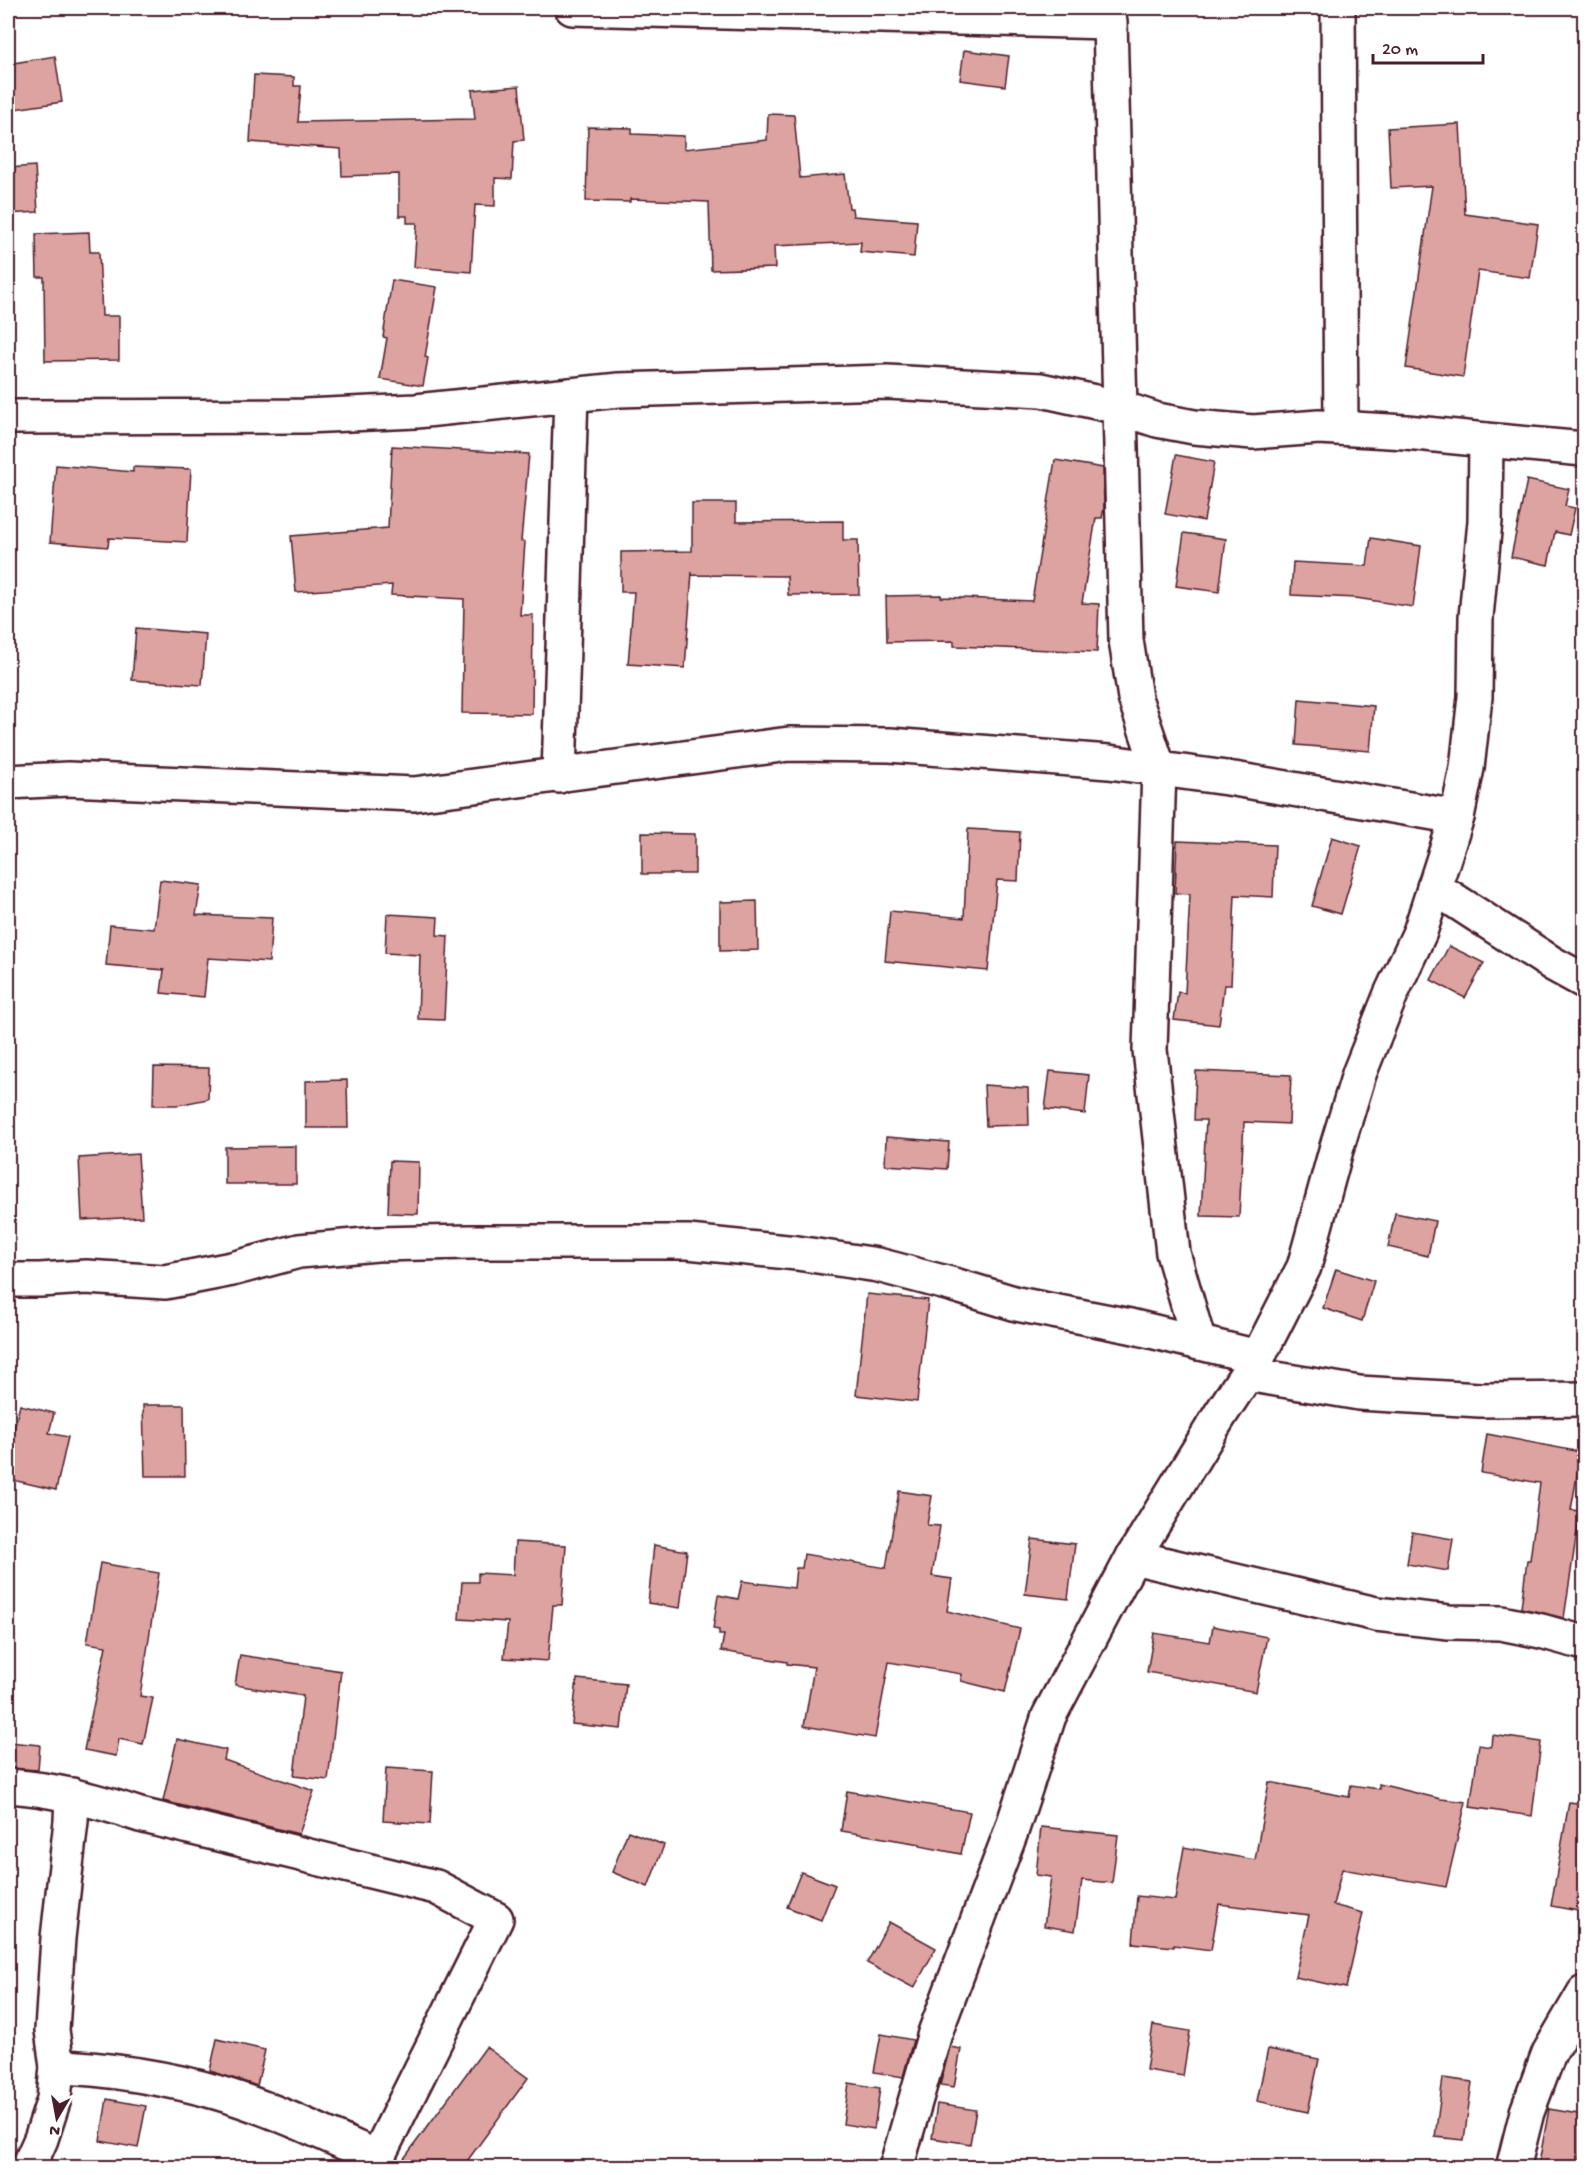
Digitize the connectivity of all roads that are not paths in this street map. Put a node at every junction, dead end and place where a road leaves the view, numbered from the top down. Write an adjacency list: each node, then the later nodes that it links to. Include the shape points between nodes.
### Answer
1 (572, 8): 3 (street)
2 (1338, 8): 7 (street)
3 (1110, 15): 5 (street)
4 (571, 394): 5 (street, via 887,382 1041,390); 6 (street, via 416,411 305,416); 11 (street)
5 (1118, 407): 7 (street, via 1194,427 1253,432); 10 (street, via 1126,640 1135,698)
6 (8, 417)
7 (1341, 428): 8 (street)
8 (1486, 440): 9 (street); 13 (street, via 1475,697)
9 (1584, 449)
10 (1159, 769): 11 (street, via 981,751 789,744); 13 (street); 17 (street, via 1150,1050 1173,1253)
11 (559, 776): 12 (street, via 414,794 68,779)
12 (8, 782)
13 (1457, 817): 14 (street)
14 (1434, 887): 15 (street); 18 (street, via 1420,932 1359,1074 1304,1267)
15 (1584, 981)
16 (8, 1280): 17 (street, via 86,1276 165,1282 299,1251 377,1244 688,1242 878,1264 1017,1304)
17 (1199, 1343): 18 (street)
18 (1253, 1366): 19 (street, via 1359,1394 1480,1400); 20 (street)
19 (1584, 1399)
20 (1133, 1557): 21 (street, via 1376,1614 1501,1623); 28 (street, via 1049,1716 1011,1833 935,2033)
21 (1584, 1643)
22 (8, 1786): 23 (street)
23 (72, 1795): 25 (street, via 52,2030); 26 (street, via 436,1887 496,1919)
24 (1584, 1993): 29 (street, via 1549,2053 1527,2112)
25 (57, 2067): 26 (street, via 155,2079 218,2093 276,2113); 27 (street, via 54,2099)
26 (374, 2162)
27 (28, 2168)
28 (896, 2168)
29 (1513, 2168)

